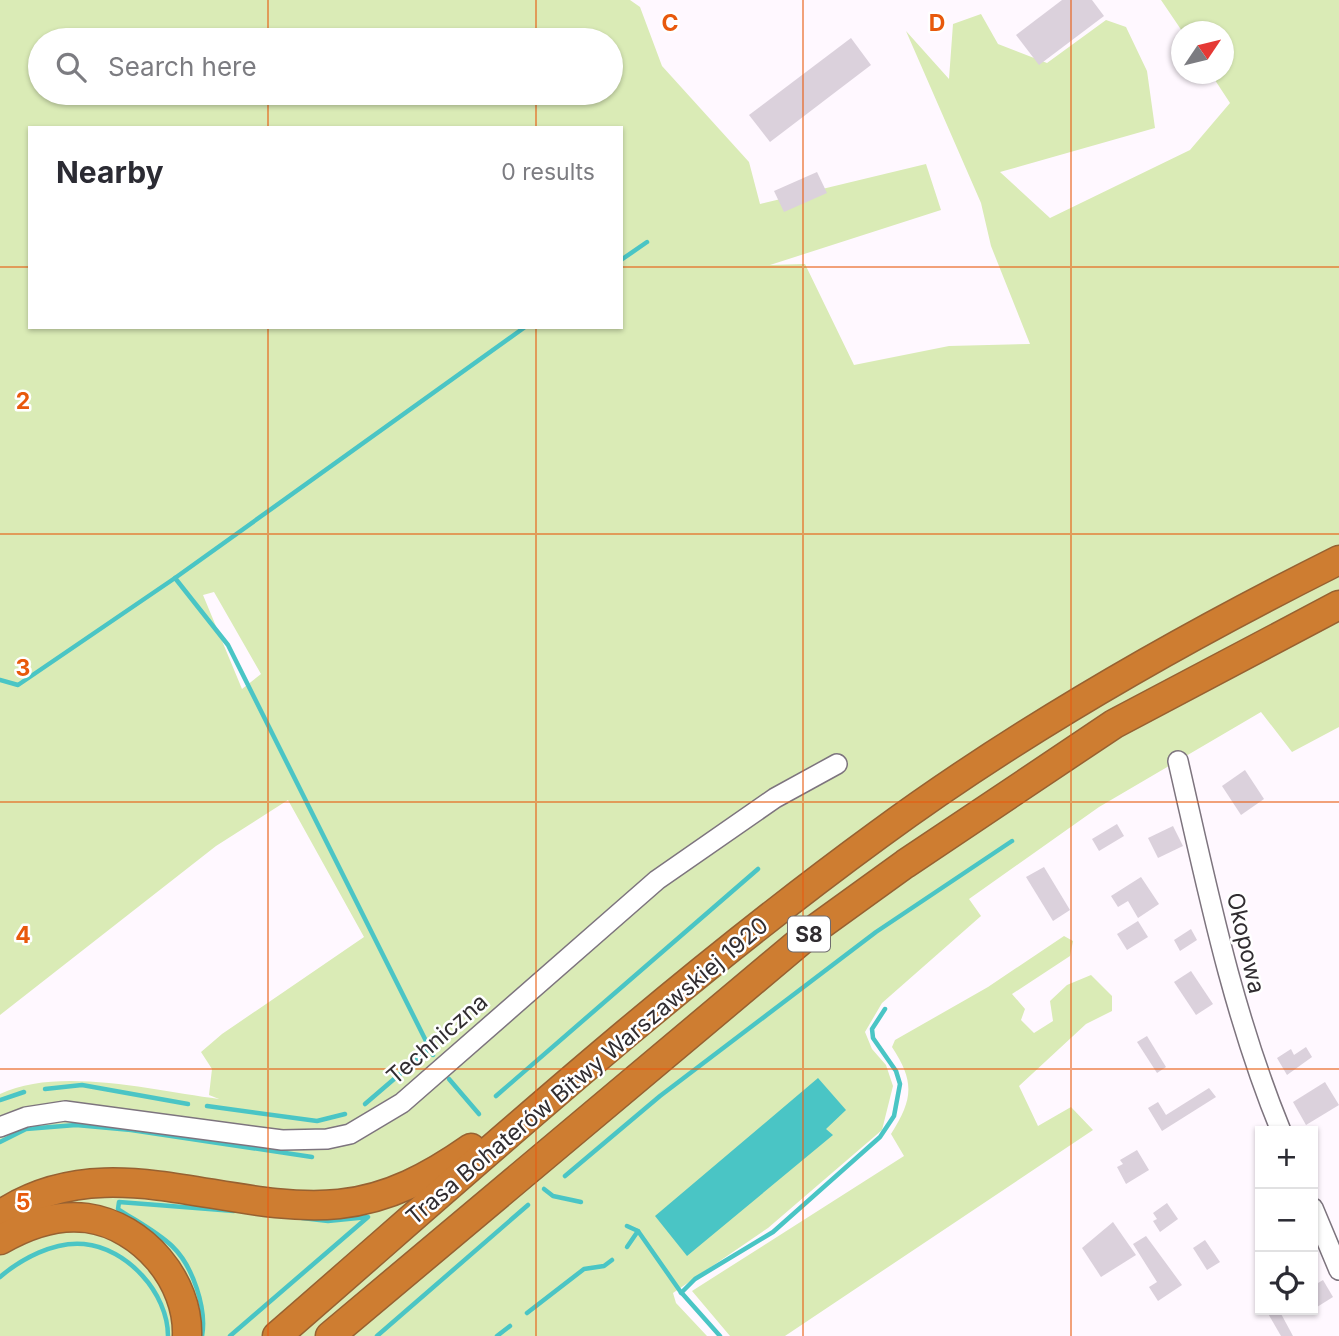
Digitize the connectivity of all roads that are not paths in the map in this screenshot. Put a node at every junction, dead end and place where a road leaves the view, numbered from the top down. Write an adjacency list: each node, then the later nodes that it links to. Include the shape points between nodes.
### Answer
1 (1339, 560): 5 (highway, Trasa Bohaterów Bitwy Warszawskiej 1920 / S8, via 1101,689 891,825 675,990)
2 (1339, 605): 14 (highway, Trasa Bohaterów Bitwy Warszawskiej 1920 / S8, via 1114,724 815,929)
3 (1178, 761): 6 (street, Okopowa, via 1234,1003)
4 (837, 764): 7 (street, Techniczna, via 775,798 657,880 401,1103 350,1134 282,1140 65,1111)
5 (566, 1084): 8 (highway, via 451,1162 406,1187 362,1200 296,1204 139,1181 86,1182 39,1194); 13 (highway, Trasa Bohaterów Bitwy Warszawskiej 1920 / S8)
6 (1279, 1126)
7 (0, 1127)
8 (0, 1215)
9 (1318, 1220): 11 (street)
10 (0, 1240): 12 (highway, via 60,1218 87,1218 112,1225 142,1243 167,1271 180,1295)
11 (1339, 1270)
12 (187, 1336)
13 (276, 1336)
14 (330, 1336)

